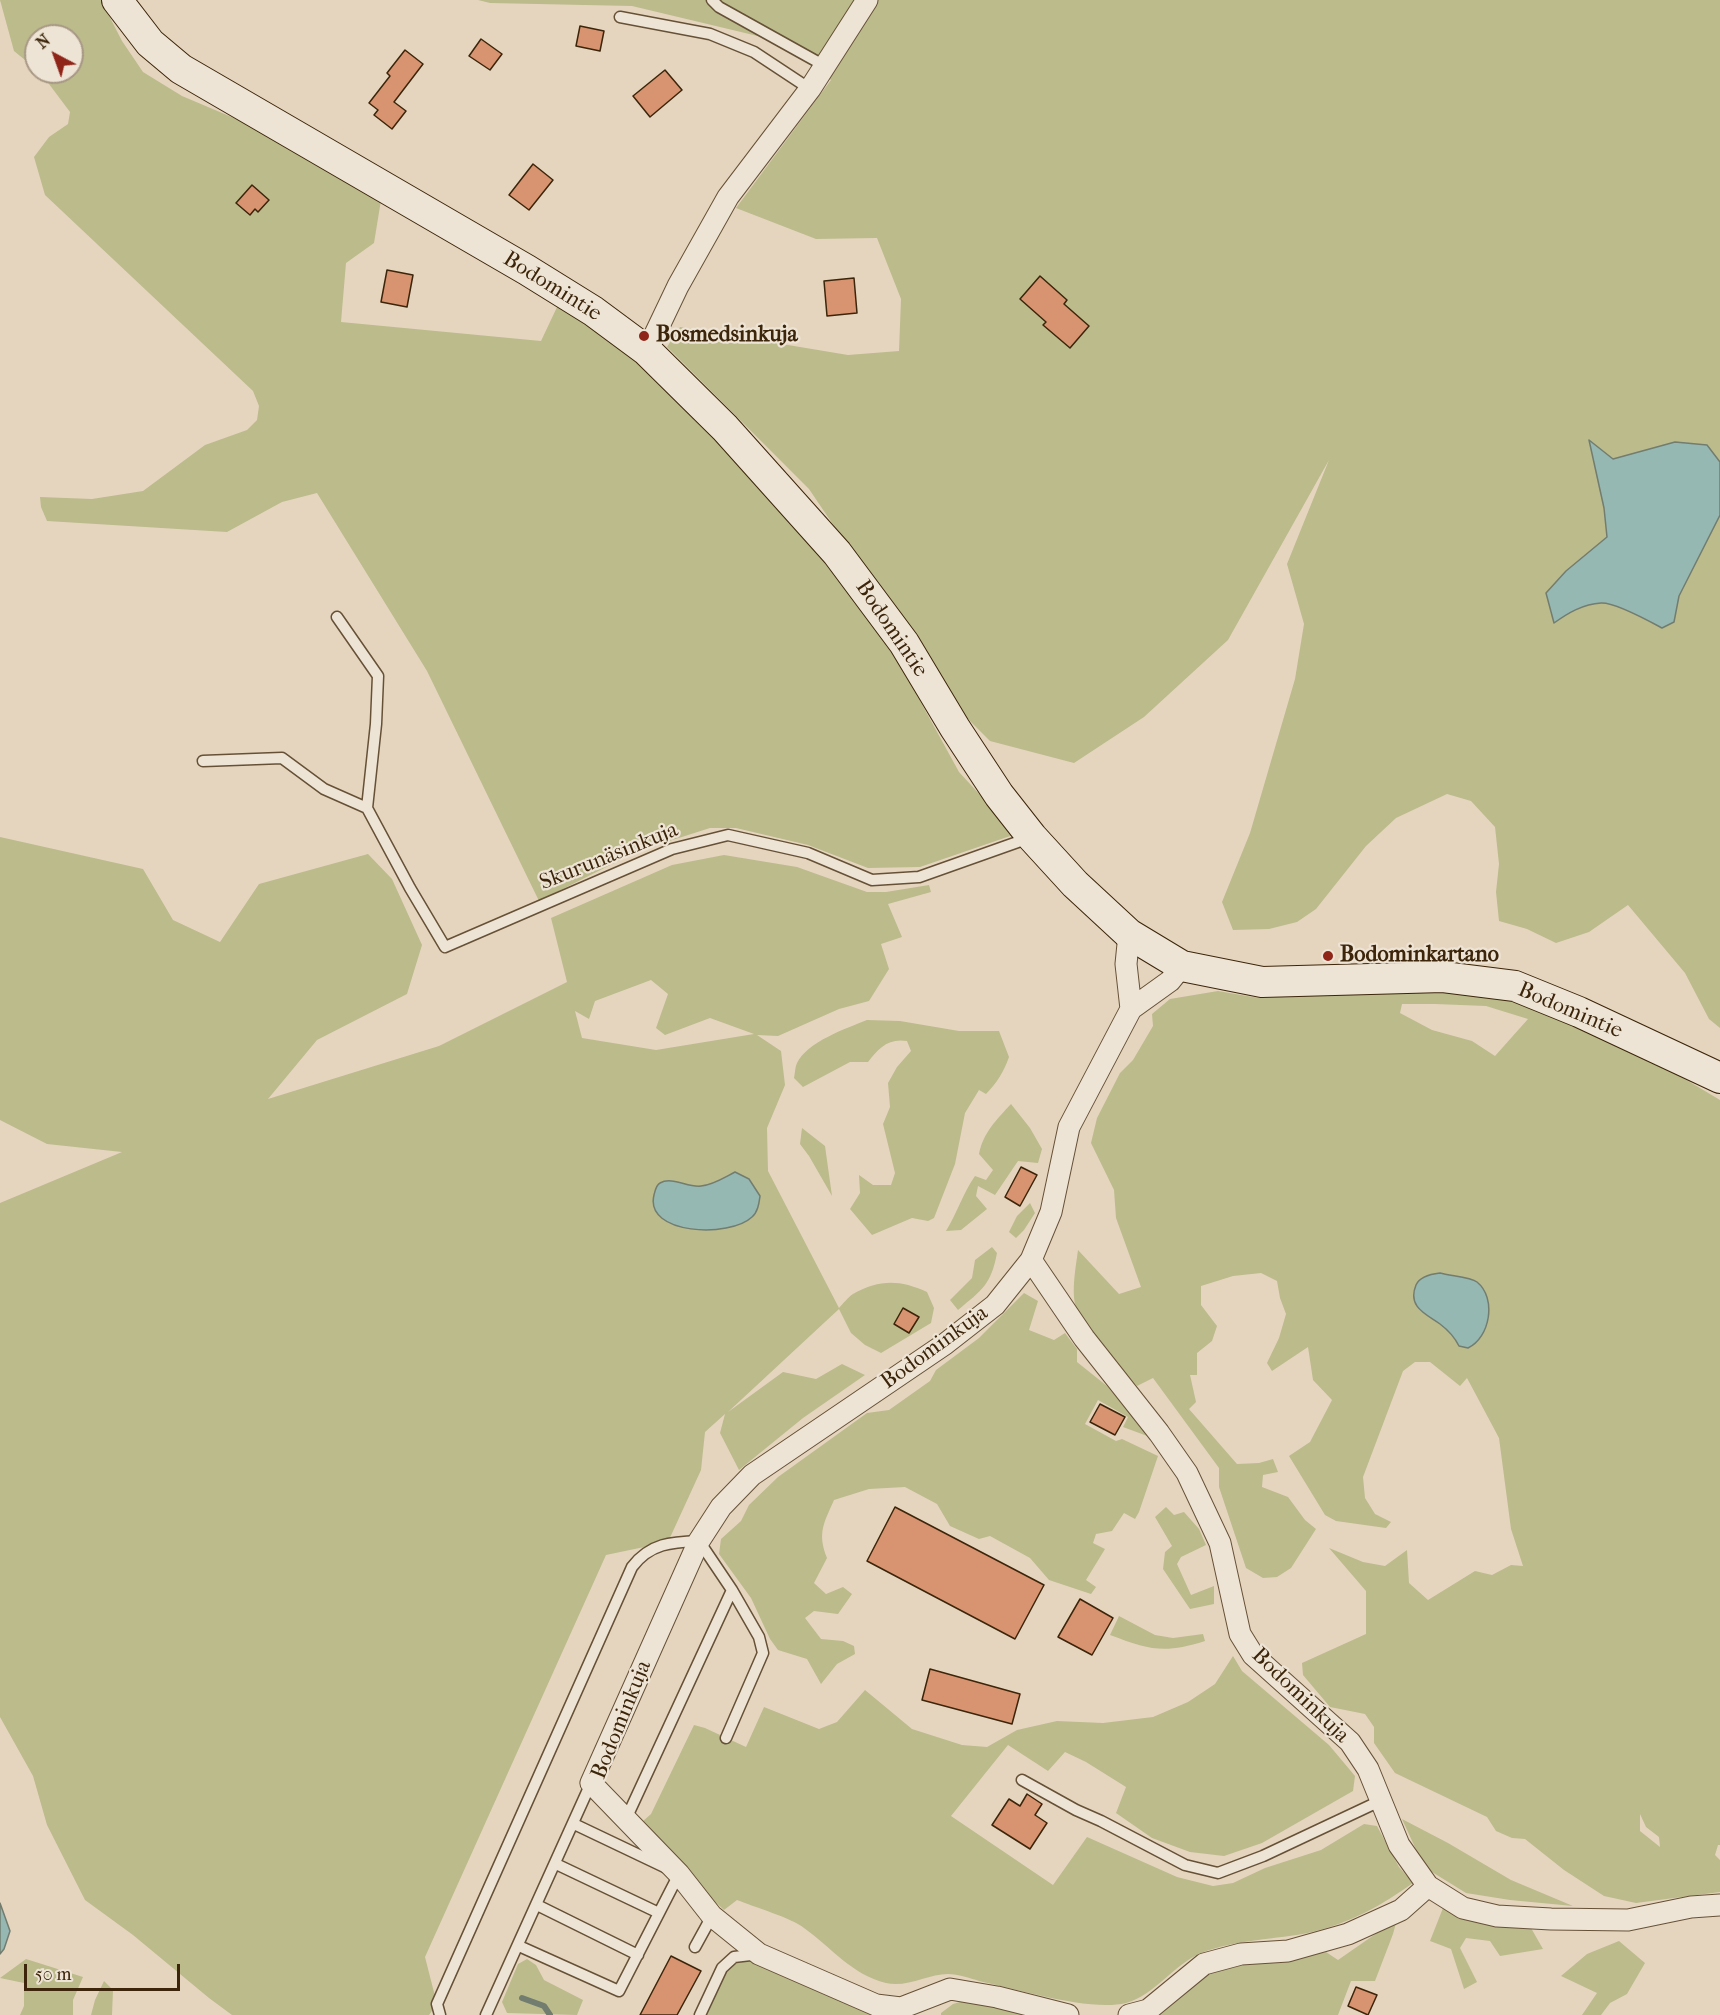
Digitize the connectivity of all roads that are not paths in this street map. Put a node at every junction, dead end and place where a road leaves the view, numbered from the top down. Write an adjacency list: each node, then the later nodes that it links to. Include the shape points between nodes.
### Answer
1 (117, 0): 7 (street, Bodomintie, via 150,43 181,69 537,276)
2 (712, 0): 5 (lane)
3 (867, 0): 5 (street)
4 (620, 17): 6 (lane, via 710,33 754,52)
5 (825, 66): 6 (street)
6 (810, 89): 7 (street, via 728,197)
7 (647, 351): 11 (street, Bodomintie, via 732,436 860,582 904,642 999,795)
8 (337, 617): 10 (lane, via 378,676)
9 (203, 761): 10 (lane, via 282,758 324,789)
10 (368, 808): 11 (lane, Skurunäsinkuja, via 445,947 672,849 728,835 808,853 872,880 919,877)
11 (1032, 837): 12 (street, Bodomintie)
12 (1128, 934): 13 (street, Bodomintie); 14 (street, via 1126,964)
13 (1182, 966): 14 (street, Bodominkuja, via 1170,981); 15 (street, Bodomintie, via 1262,982 1443,977 1515,986)
14 (1131, 1010): 16 (street, Bodominkuja, via 1069,1127 1051,1212)
15 (1720, 1078)
16 (1031, 1260): 17 (street, Bodominkuja, via 994,1305 945,1344 752,1475 721,1507); 22 (street, Bodominkuja, via 1084,1338 1187,1473 1220,1542 1240,1634 1253,1655 1350,1742 1368,1769)
17 (699, 1541): 18 (lane); 21 (street, Bodominkuja); 36 (lane, via 668,1542 640,1557 632,1567 437,2004)
18 (732, 1590): 19 (lane, via 759,1637 763,1653); 23 (lane)
19 (726, 1738)
20 (1022, 1780): 22 (lane, via 1185,1865 1218,1873)
21 (591, 1783): 23 (street, Bodominkuja); 24 (lane)
22 (1380, 1801): 27 (street, Bodominkuja, via 1399,1845)
23 (626, 1819): 26 (street, Bodominkuja)
24 (574, 1824): 25 (lane); 26 (lane)
25 (556, 1864): 28 (lane); 30 (lane)
26 (678, 1874): 30 (lane); 31 (street, Bodominkuja)
27 (1428, 1886): 29 (street, Bodominkuja, via 1463,1908 1497,1916 1628,1920); 40 (street, via 1401,1910 1348,1934 1288,1951 1241,1954 1204,1964 1148,2010)
28 (537, 1905): 32 (lane); 35 (lane)
29 (1720, 1905)
30 (659, 1913): 35 (lane)
31 (712, 1916): 33 (lane); 34 (street, Bodominkuja)
32 (519, 1946): 35 (lane, via 619,1991); 37 (lane)
33 (695, 1947)
34 (759, 1954): 38 (lane, via 734,1957 722,1968); 39 (street, Bodominkuja, via 876,2005 901,2008 950,1989)
35 (638, 1955)
36 (440, 2015)
37 (486, 2015)
38 (700, 2015)
39 (1068, 2015)
40 (1129, 2015)

